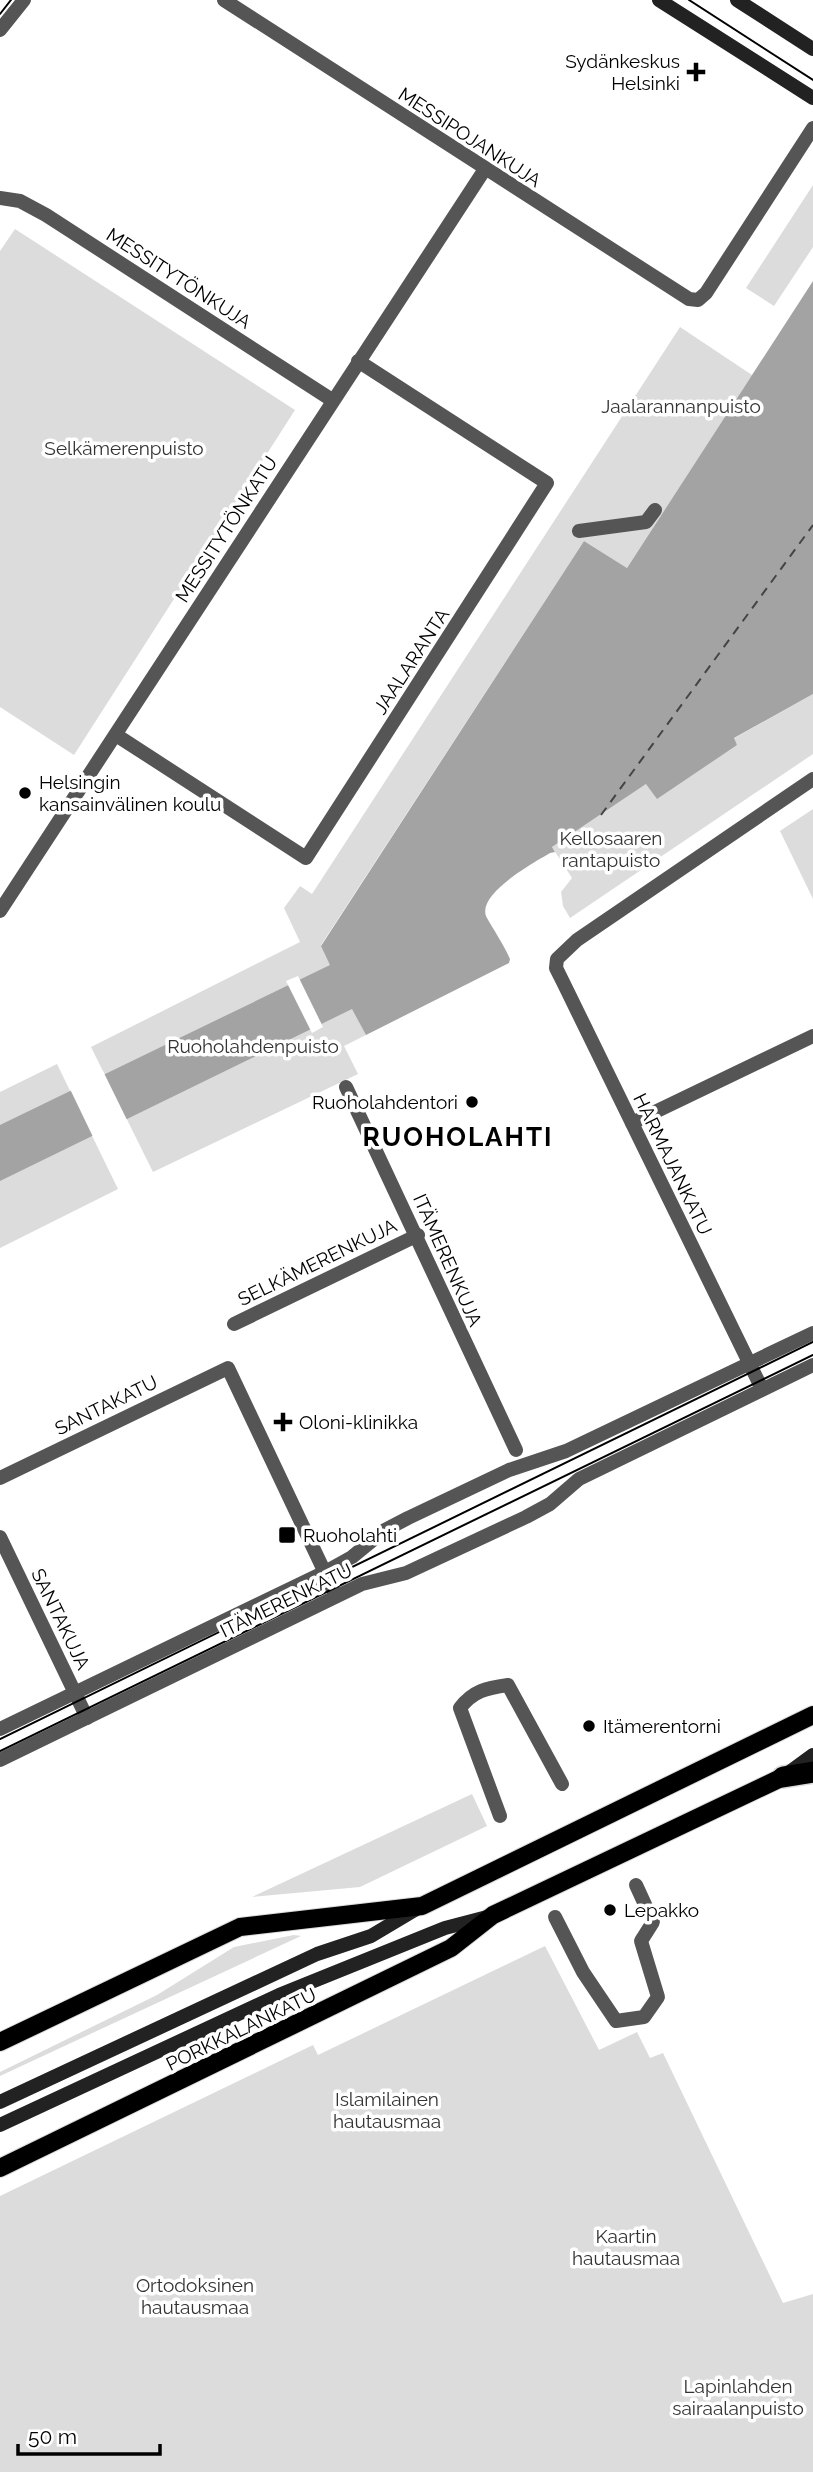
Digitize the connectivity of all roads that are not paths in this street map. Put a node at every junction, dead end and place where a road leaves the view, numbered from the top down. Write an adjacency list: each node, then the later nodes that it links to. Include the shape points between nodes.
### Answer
1 (23, 0): 5 (street)
2 (224, 0): 9 (street, MESSIPOJANKUJA)
3 (659, 0): 7 (main road)
4 (737, 0): 6 (main road)
5 (0, 30)
6 (813, 49)
7 (813, 98)
8 (813, 128): 9 (street, MESSIPOJANKUJA, via 698,300 684,296)
9 (485, 169): 11 (street, MESSITYTÖNKATU)
10 (0, 198): 12 (street, MESSITYTÖNKUJA, via 20,201 46,215)
11 (358, 361): 12 (street, MESSITYTÖNKATU); 15 (street, JAALARANTA, via 547,483 306,858)
12 (332, 400): 15 (street, MESSITYTÖNKATU)
13 (655, 510): 14 (street, via 646,522)
14 (576, 531)
15 (116, 735): 17 (street, MESSITYTÖNKATU)
16 (813, 779): 20 (street, HARMAJANKATU, via 559,954 556,968)
17 (0, 911)
18 (813, 1036): 20 (street)
19 (346, 1087): 21 (street, ITÄMERENKUJA)
20 (632, 1123): 24 (street, HARMAJANKATU)
21 (418, 1235): 22 (street, SELKÄMERENKUJA); 27 (street, ITÄMERENKUJA, via 423,1255)
22 (234, 1324)
23 (813, 1333): 24 (street, ITÄMERENKATU)
24 (750, 1364): 26 (street, HARMAJANKATU); 30 (street, ITÄMERENKATU, via 408,1518)
25 (813, 1365): 26 (street, ITÄMERENKATU)
26 (762, 1389): 31 (street, ITÄMERENKATU, via 579,1479 526,1517 406,1573)
27 (516, 1450)
28 (0, 1478): 30 (street, SANTAKATU, via 228,1368)
29 (0, 1537): 32 (street, SANTAKUJA)
30 (325, 1572): 31 (street); 32 (street, ITÄMERENKATU)
31 (336, 1596): 34 (street, ITÄMERENKATU)
32 (75, 1692): 34 (street, SANTAKUJA); 35 (street, ITÄMERENKATU)
33 (813, 1715): 43 (main road, PORKKALANKATU)
34 (87, 1718): 37 (street, ITÄMERENKATU)
35 (0, 1729)
36 (813, 1755): 39 (main road, PORKKALANKATU)
37 (0, 1760)
38 (813, 1772): 39 (highway)
39 (783, 1777): 44 (main road, PORKKALANKATU)
40 (562, 1784): 41 (street, via 508,1685 470,1695 460,1708)
41 (500, 1816)
42 (636, 1885): 45 (street, via 653,1922 641,1941 658,1997 644,2017 616,2021 583,1972)
43 (422, 1906): 46 (main road, PORKKALANKATU, via 240,1927); 47 (main road, PORKKALANKATU, via 371,1936 317,1954)
44 (493, 1915): 48 (main road, PORKKALANKATU, via 445,1928 279,1995); 49 (main road, PORKKALANKATU, via 452,1948)
45 (555, 1917)
46 (0, 2042)
47 (0, 2102)
48 (0, 2125)
49 (0, 2168)

